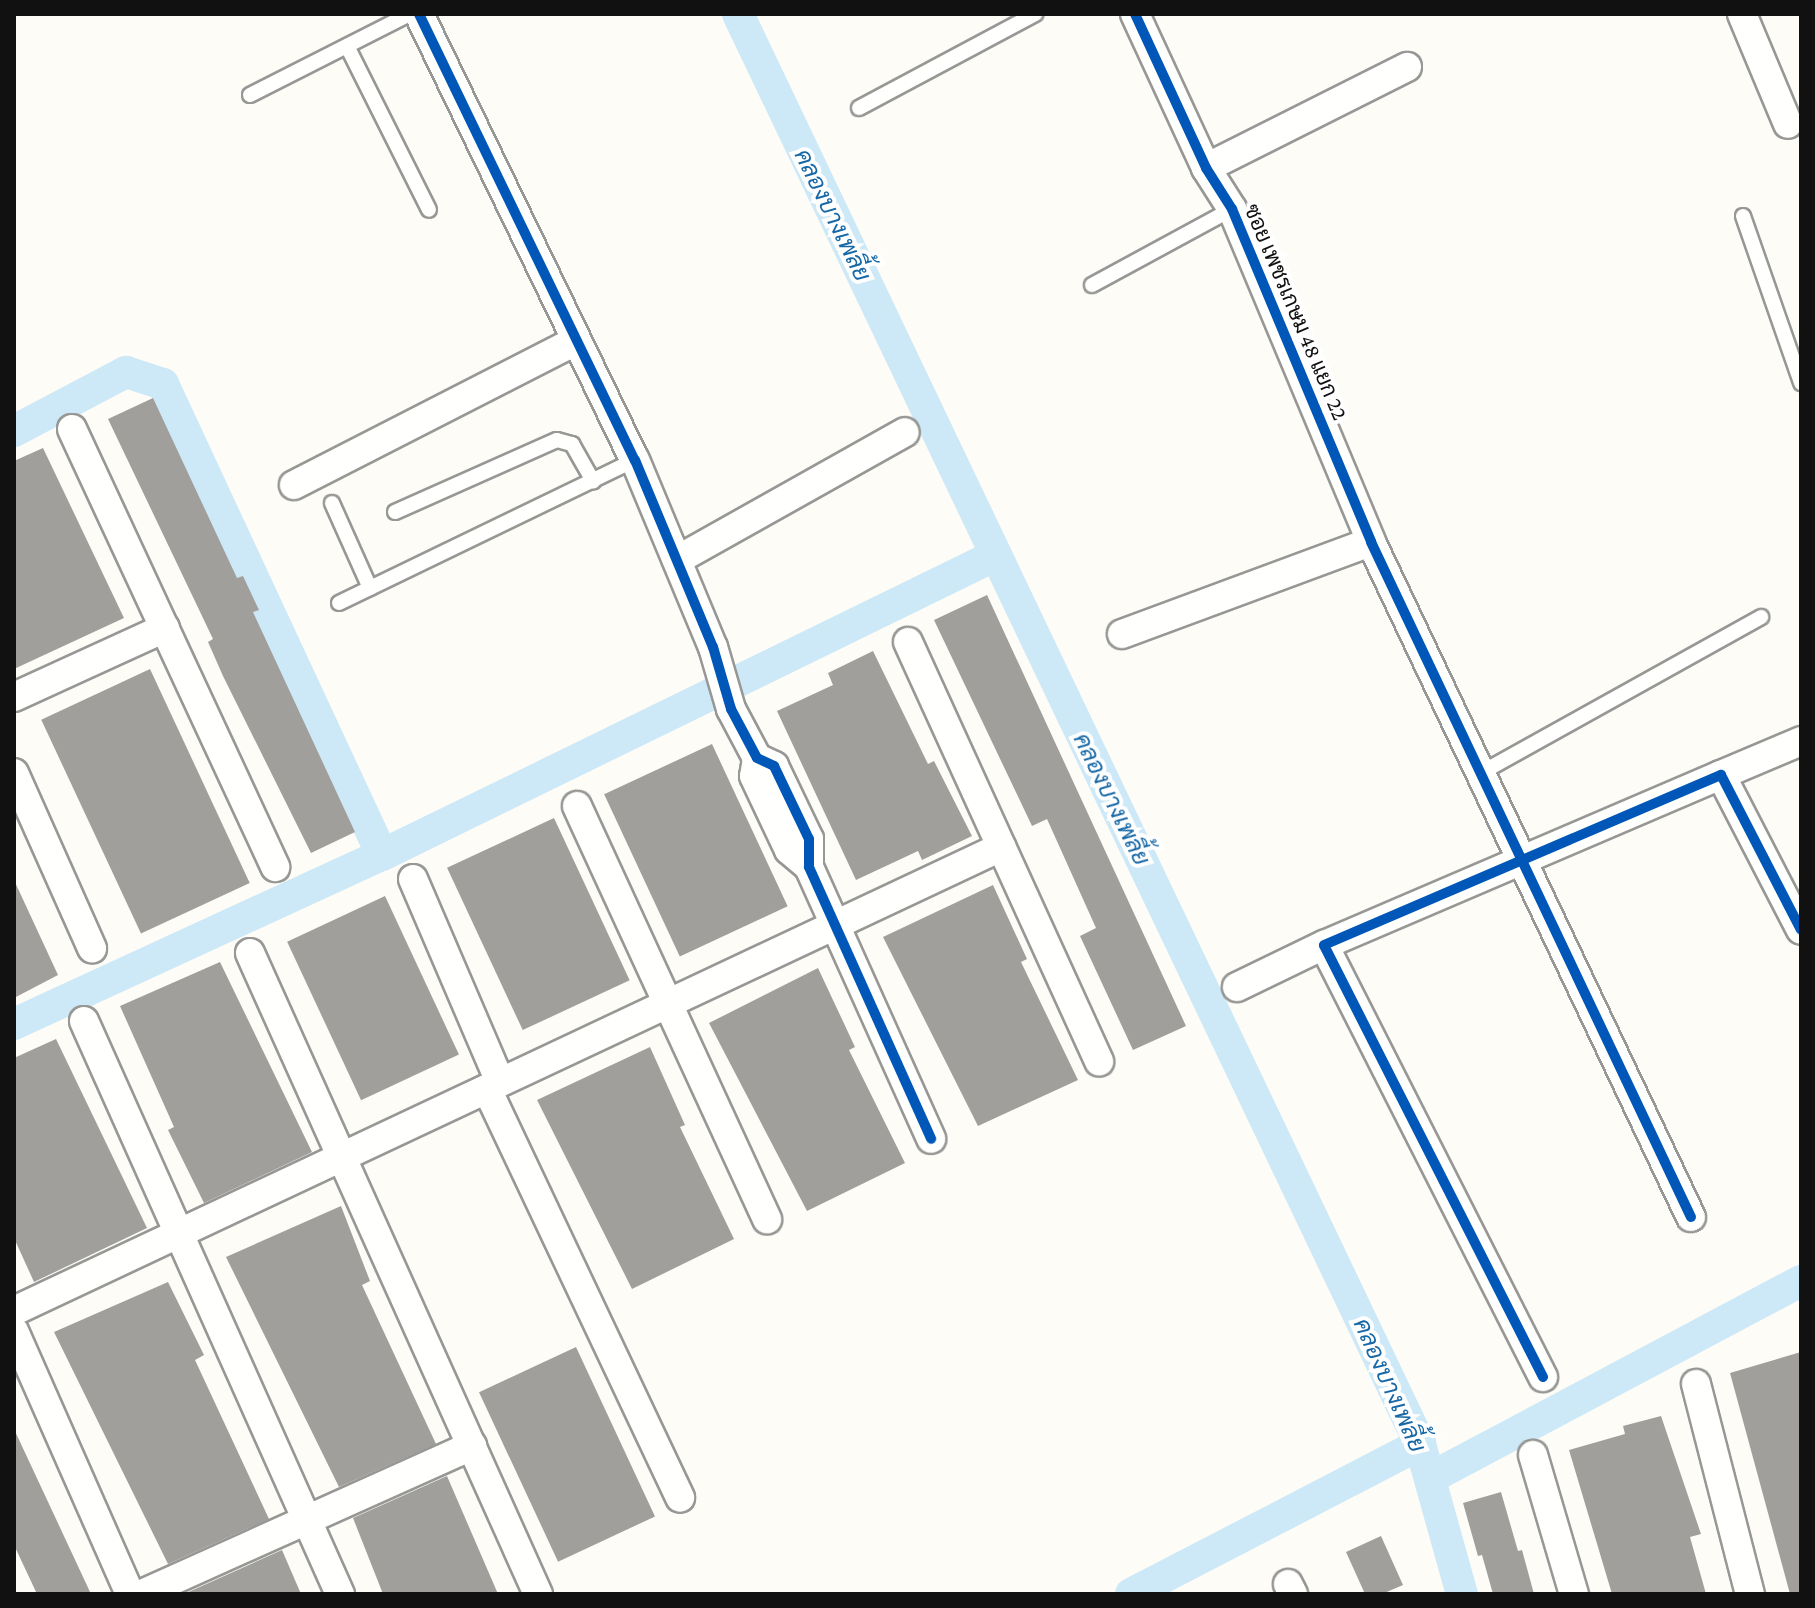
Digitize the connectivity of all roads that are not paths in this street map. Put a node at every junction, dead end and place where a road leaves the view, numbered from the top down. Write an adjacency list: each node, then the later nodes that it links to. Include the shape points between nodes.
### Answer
1 (410, 14): 6 (lane)
2 (419, 14): 16 (street)
3 (1035, 14): 9 (lane)
4 (1135, 14): 11 (street, ซอย เพชรเกษม 48 แยก 22)
5 (1742, 14): 10 (street)
6 (347, 46): 8 (lane); 13 (lane)
7 (1407, 67): 11 (street)
8 (250, 95)
9 (859, 108)
10 (1788, 124)
11 (1206, 168): 12 (street, ซอย เพชรเกษม 48 แยก 22)
12 (1232, 209): 15 (lane); 25 (street, ซอย เพชรเกษม 48 แยก 22)
13 (429, 210)
14 (1743, 216): 17 (lane)
15 (1092, 285)
16 (576, 341): 20 (street); 22 (street)
17 (1801, 383)
18 (72, 429): 30 (street)
19 (905, 432): 26 (street)
20 (635, 460): 21 (lane); 26 (street)
21 (593, 481): 24 (lane, via 572,444 557,440); 27 (lane)
22 (294, 485)
23 (332, 503): 27 (lane)
24 (395, 512)
25 (1371, 542): 31 (street); 36 (street, ซอย เพชรเกษม 48 แยก 22)
26 (677, 560): 43 (street, via 713,647 731,709 757,758 774,766 809,839 809,867)
27 (370, 588): 28 (lane)
28 (339, 603)
29 (1761, 617): 36 (lane)
30 (165, 628): 33 (street); 41 (street)
31 (1122, 634)
32 (908, 642): 39 (street)
33 (14, 697)
34 (1801, 741): 37 (street)
35 (14, 773): 46 (street)
36 (1479, 774): 40 (street, ซอย เพชรเกษม 48 แยก 22)
37 (1721, 775): 40 (street); 44 (street)
38 (577, 806): 49 (street)
39 (1001, 847): 43 (street); 51 (street)
40 (1520, 857): 45 (street); 55 (street, ซอย เพชรเกษม 48 แยก 22)
41 (275, 867)
42 (413, 879): 52 (street)
43 (835, 925): 49 (street); 53 (street)
44 (1801, 930)
45 (1324, 945): 48 (street); 60 (street)
46 (92, 948)
47 (250, 953): 54 (street)
48 (1237, 987)
49 (668, 1003): 52 (street); 56 (street)
50 (84, 1021): 57 (street)
51 (1099, 1062)
52 (493, 1086): 54 (street); 64 (street)
53 (931, 1139)
54 (342, 1157): 57 (street); 62 (street)
55 (1691, 1217)
56 (767, 1219)
57 (179, 1233): 58 (street); 65 (street)
58 (14, 1311)
59 (14, 1331): 66 (street)
60 (1543, 1377)
61 (1696, 1384): 71 (street)
62 (472, 1446): 65 (street); 69 (street)
63 (1533, 1455): 70 (street)
64 (680, 1498)
65 (307, 1520): 67 (street); 68 (street)
66 (130, 1594)
67 (142, 1594)
68 (340, 1594)
69 (538, 1594)
70 (1574, 1594)
71 (1750, 1594)

